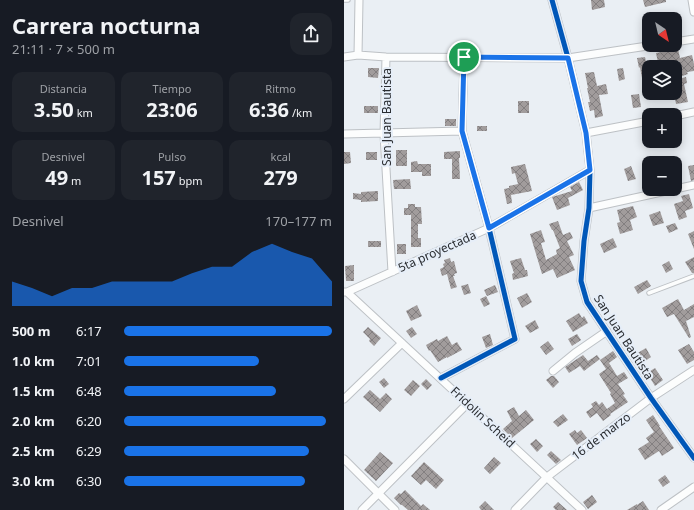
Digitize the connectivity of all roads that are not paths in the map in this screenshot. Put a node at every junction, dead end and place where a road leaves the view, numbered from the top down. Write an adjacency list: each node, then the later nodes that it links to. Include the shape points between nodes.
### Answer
1 (344, 0): 2 (lane)
2 (348, 0)
3 (359, 0): 10 (street)
4 (552, 0): 14 (street, San Juan Bautista)
5 (692, 0): 6 (street)
6 (694, 12)
7 (694, 39): 8 (street)
8 (682, 41)
9 (642, 47): 14 (street)
10 (358, 55): 11 (street); 12 (street)
11 (344, 56)
12 (386, 57): 13 (street); 21 (street, San Juan Bautista)
13 (464, 57): 14 (street); 18 (street)
14 (568, 58): 19 (street, San Juan Bautista)
15 (694, 112): 16 (street)
16 (682, 115)
17 (642, 122): 19 (street)
18 (462, 131): 21 (street); 25 (street)
19 (586, 133): 22 (street, San Juan Bautista)
20 (344, 134): 21 (street)
21 (384, 134): 26 (street, San Juan Bautista)
22 (590, 170): 24 (street, San Juan Bautista); 25 (street, 5ta proyectada)
23 (694, 185): 24 (street)
24 (589, 208): 30 (street, San Juan Bautista, via 581,281 587,302)
25 (489, 228): 26 (street, 5ta proyectada); 34 (street, via 515,339)
26 (392, 272): 28 (street, 5ta proyectada)
27 (694, 276): 29 (lane)
28 (346, 292): 31 (street, Fridolin Scheid)
29 (649, 293)
30 (607, 331): 33 (street); 35 (street, San Juan Bautista)
31 (402, 343): 34 (street, Fridolin Scheid); 36 (street)
32 (694, 370): 35 (street, 16 de marzo)
33 (553, 371)
34 (441, 378): 37 (street, Fridolin Scheid)
35 (651, 398): 38 (street, San Juan Bautista); 40 (street, 16 de marzo)
36 (344, 399)
37 (468, 403): 40 (street, Fridolin Scheid); 42 (street)
38 (694, 458)
39 (344, 459): 42 (street)
40 (547, 477): 45 (street, 16 de marzo); 46 (street, Fridolin Scheid)
41 (694, 487): 47 (street)
42 (378, 493): 43 (street); 44 (street)
43 (362, 510)
44 (395, 510)
45 (515, 510)
46 (582, 510)
47 (661, 510)

